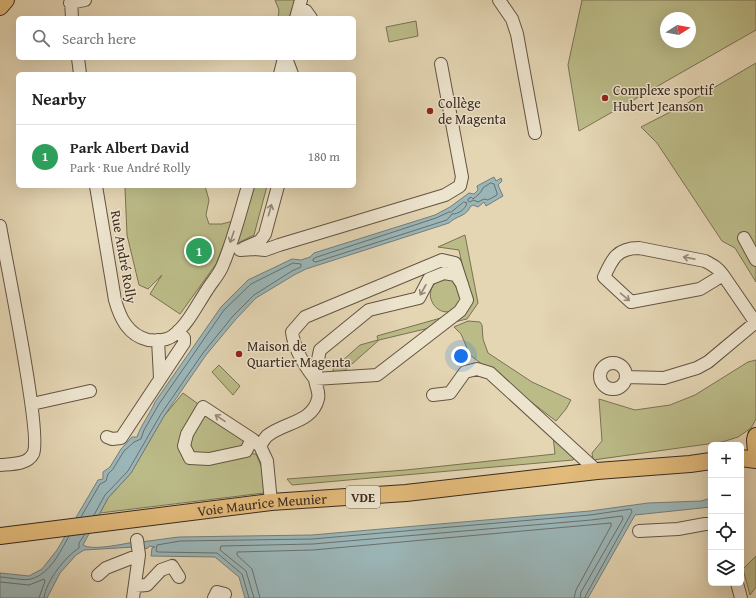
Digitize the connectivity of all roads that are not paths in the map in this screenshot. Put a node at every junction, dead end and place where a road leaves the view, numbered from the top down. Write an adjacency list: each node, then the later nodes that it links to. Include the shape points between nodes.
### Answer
1 (6, 0): 5 (main road)
2 (85, 0): 4 (street)
3 (499, 0): 16 (street, via 512,19 517,34)
4 (70, 1): 7 (street)
5 (0, 7)
6 (299, 9): 8 (street, via 306,11)
7 (72, 16)
8 (310, 16)
9 (78, 60): 13 (street)
10 (284, 60): 14 (street)
11 (286, 60): 15 (street)
12 (441, 64): 23 (street, via 462,177 460,186 445,195)
13 (80, 72)
14 (281, 72)
15 (291, 72)
16 (535, 133)
17 (96, 188): 31 (street, Rue André Rolly, via 115,300 120,316 126,326 138,336)
18 (247, 188): 26 (street, one-way to 26)
19 (277, 188): 21 (street, one-way to 19)
20 (0, 226): 37 (street)
21 (266, 230): 23 (street, via 270,239); 24 (street, via 260,241)
22 (744, 238): 25 (street)
23 (279, 245): 24 (street, via 265,250)
24 (240, 250): 26 (street)
25 (756, 260)
26 (221, 268): 30 (street)
27 (723, 275): 27 (street, one-way to 27, via 716,267 705,261 635,248 616,255 604,277 632,302 700,289); 29 (street)
28 (463, 284): 34 (street, via 467,300 460,311 377,375); 34 (street, one-way to 34, via 456,275 444,272 429,279 419,298 369,310 320,350); 34 (street, via 455,263 442,260 305,317 292,332 293,340 305,366)
29 (756, 322): 32 (street, via 708,362 697,368 664,378)
30 (178, 331): 31 (street, via 165,340); 33 (street, via 184,338 184,343)
31 (158, 340): 33 (street)
32 (626, 377)
33 (160, 378): 38 (street, via 121,438)
34 (315, 379): 39 (street, via 319,396 313,411)
35 (90, 391): 37 (street)
36 (433, 395): 45 (street, via 450,393 465,372 477,369 490,372)
37 (32, 404): 44 (street, via 35,439 33,455 22,463)
38 (106, 437)
39 (256, 443): 39 (street, one-way to 39, via 203,407 186,434 184,446 190,458 209,459 246,451); 46 (street, via 267,461)
40 (708, 453): 45 (main road, Voie Maurice Meunier / VDE)
41 (744, 458): 42 (main road)
42 (756, 460)
43 (708, 461): 45 (main road, Voie Maurice Meunier / VDE)
44 (0, 465)
45 (597, 471): 46 (main road, Voie Maurice Meunier / VDE, via 406,493)
46 (270, 502): 49 (main road, Voie Maurice Meunier / VDE)
47 (708, 524): 48 (street)
48 (638, 531)
49 (0, 536)
50 (137, 540): 51 (street)
51 (138, 555): 52 (street, via 106,568); 54 (street)
52 (98, 575)
53 (180, 577): 54 (street, via 172,566 161,570 147,585)
54 (134, 586): 56 (street)
55 (738, 586): 57 (street)
56 (133, 598)
57 (741, 598)

